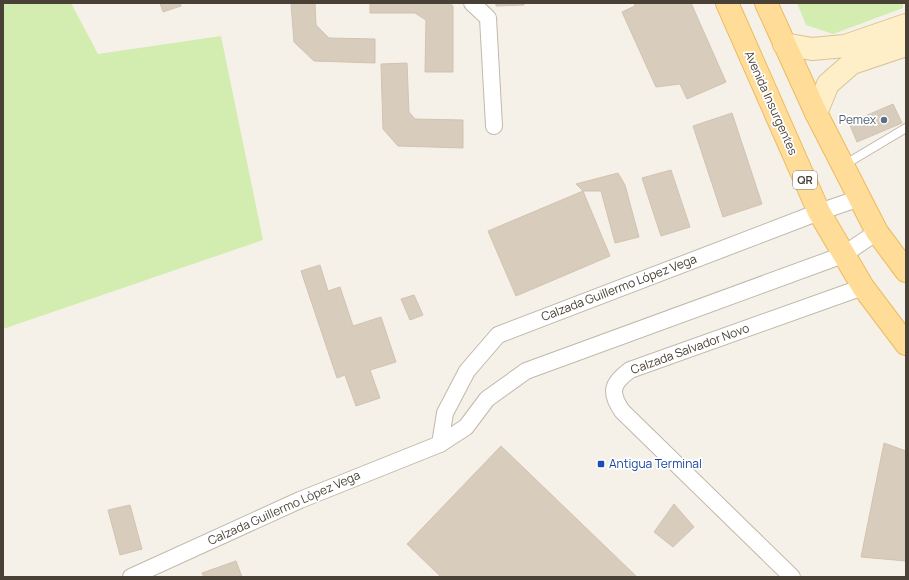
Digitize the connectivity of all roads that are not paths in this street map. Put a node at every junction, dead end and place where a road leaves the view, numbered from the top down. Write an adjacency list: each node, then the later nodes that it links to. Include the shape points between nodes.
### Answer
1 (472, 3): 8 (street, via 488,18)
2 (727, 3): 12 (main road, Avenida Insurgentes / QR)
3 (766, 3): 5 (main road)
4 (906, 25): 5 (main road, via 845,46 812,49)
5 (784, 44): 7 (main road)
6 (906, 45): 7 (main road, via 852,63 828,84)
7 (816, 113): 10 (main road)
8 (494, 126)
9 (906, 128): 10 (lane)
10 (843, 165): 11 (main road)
11 (860, 198): 12 (street, Calzada Guillermo López Vega); 13 (main road)
12 (819, 212): 14 (main road, Avenida Insurgentes / QR); 18 (street, Calzada Guillermo López Vega, via 498,334 466,371 445,413)
13 (878, 232): 14 (street, Calzada Guillermo López Vega); 15 (main road)
14 (843, 255): 16 (main road, Avenida Insurgentes / QR); 18 (street, Calzada Guillermo López Vega, via 526,371 487,399 466,427)
15 (906, 271)
16 (863, 287): 17 (main road, Avenida Insurgentes / QR); 20 (street, Calzada Salvador Novo, via 630,370 619,378 614,387 614,399 622,411)
17 (906, 344)
18 (440, 444): 19 (street, Calzada Guillermo López Vega, via 300,500)
19 (131, 577)
20 (792, 577)

